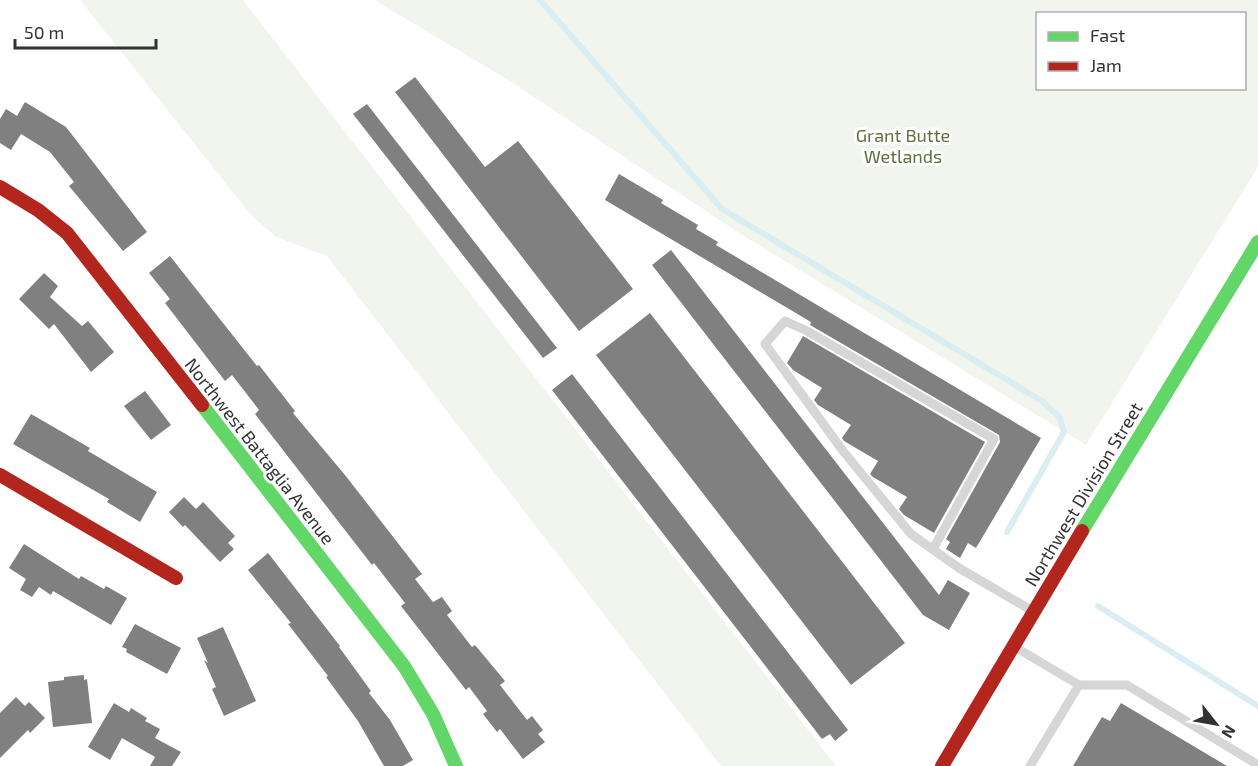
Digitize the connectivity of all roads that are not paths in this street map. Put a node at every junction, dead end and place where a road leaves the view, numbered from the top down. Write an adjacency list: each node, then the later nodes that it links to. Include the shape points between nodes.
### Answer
1 (0, 188): 10 (street, Northwest Battaglia Avenue, via 67,233 101,274 404,666 430,706)
2 (1258, 242): 6 (street, Northwest Division Street)
3 (0, 475): 5 (street)
4 (933, 549): 4 (lane, via 911,534 765,344 785,321 994,440); 6 (lane)
5 (176, 578)
6 (1033, 612): 7 (street, Northwest Division Street)
7 (1013, 646): 8 (lane); 11 (street, Northwest Division Street)
8 (1078, 685): 9 (lane, via 1126,685); 12 (lane)
9 (1258, 765)
10 (456, 766)
11 (942, 766)
12 (1030, 766)

